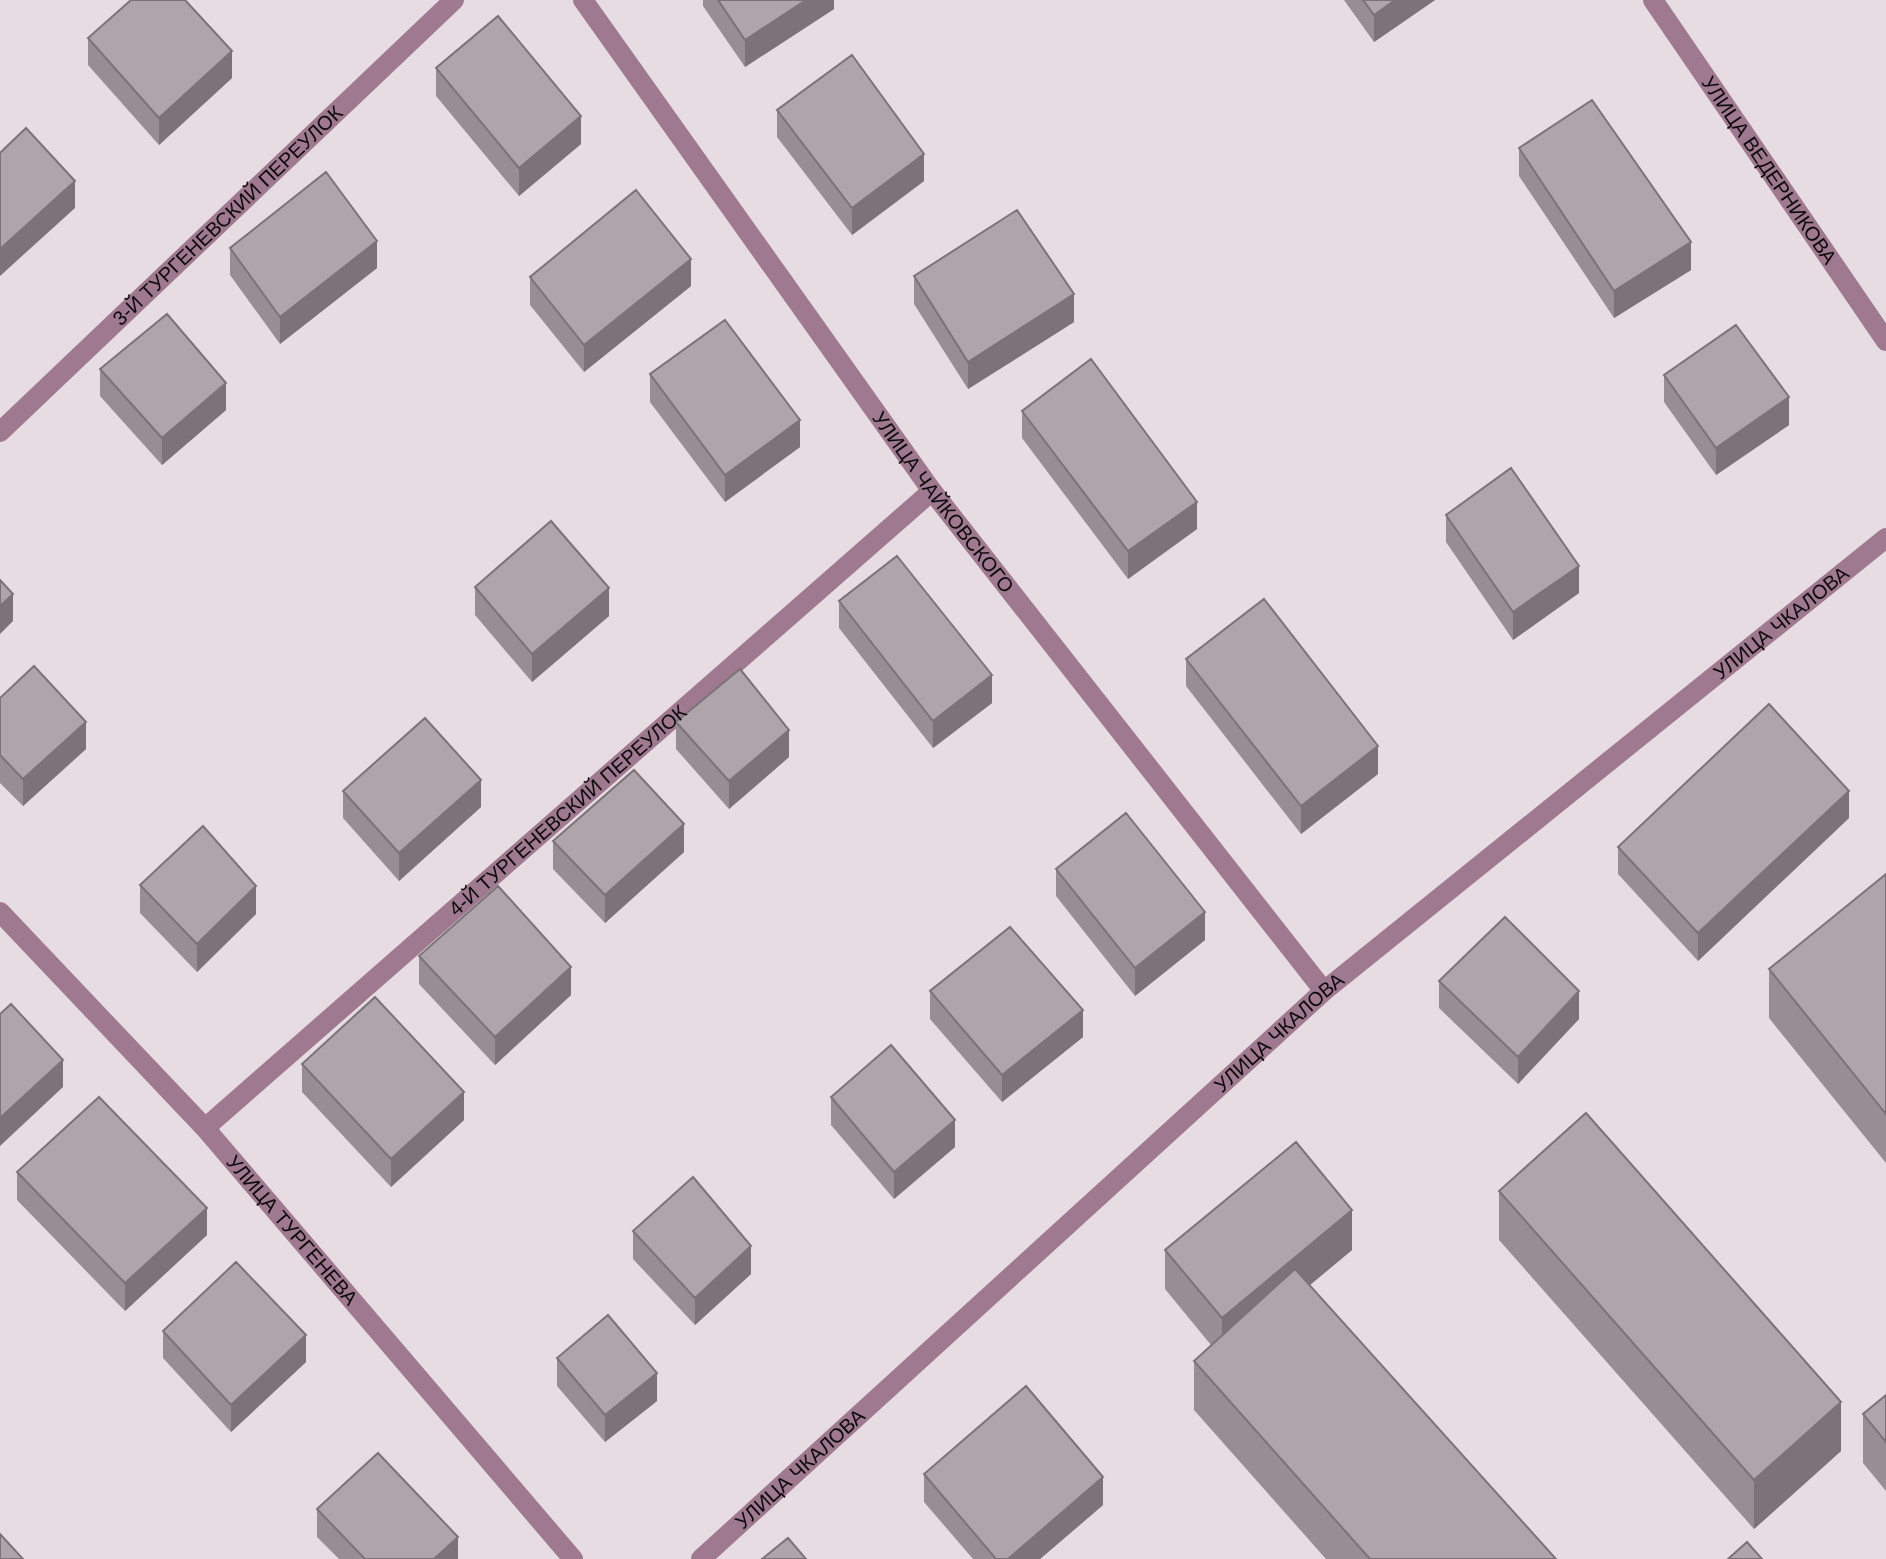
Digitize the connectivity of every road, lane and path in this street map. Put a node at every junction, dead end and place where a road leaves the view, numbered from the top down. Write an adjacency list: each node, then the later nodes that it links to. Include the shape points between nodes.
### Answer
1 (454, 0): 5 (street, 3-Й ТУРГЕНЕВСКИЙ ПЕРЕУЛОК)
2 (583, 0): 6 (street, УЛИЦА ЧАЙКОВСКОГО)
3 (1653, 0): 4 (street, УЛИЦА ВЕДЕРНИКОВА)
4 (1886, 341)
5 (0, 432)
6 (932, 491): 9 (street, УЛИЦА ЧАЙКОВСКОГО); 10 (street, 4-Й ТУРГЕНЕВСКИЙ ПЕРЕУЛОК)
7 (1886, 538): 9 (street, УЛИЦА ЧКАЛОВА)
8 (0, 912): 10 (street, УЛИЦА ТУРГЕНЕВА)
9 (1324, 991): 12 (street, УЛИЦА ЧКАЛОВА)
10 (205, 1128): 11 (street, УЛИЦА ТУРГЕНЕВА)
11 (573, 1559)
12 (701, 1559)

